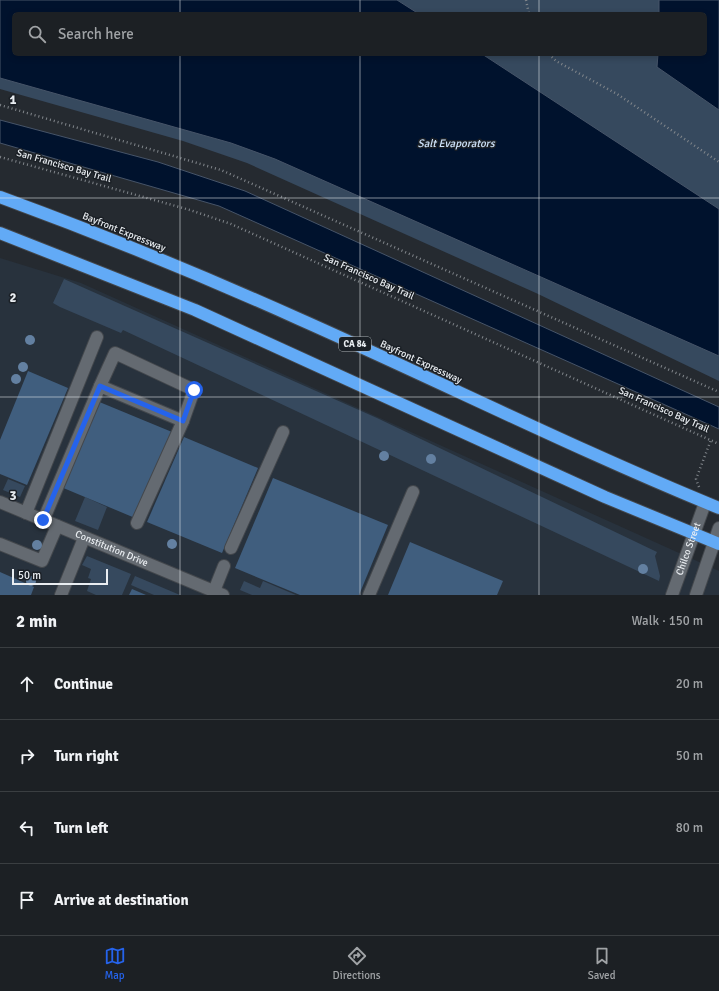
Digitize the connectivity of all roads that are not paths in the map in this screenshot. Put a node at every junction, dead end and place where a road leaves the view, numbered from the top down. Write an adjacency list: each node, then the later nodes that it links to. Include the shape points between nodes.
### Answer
1 (0, 197): 9 (highway, Bayfront Expressway / CA 84, via 221,284 622,468)
2 (0, 233): 16 (highway, via 195,310 605,497)
3 (97, 337): 11 (street)
4 (98, 391): 5 (street); 5 (street, via 115,353 194,390); 12 (street)
5 (182, 424): 13 (street)
6 (283, 432): 20 (street)
7 (413, 492): 25 (street)
8 (0, 502): 11 (street, Constitution Drive)
9 (705, 503): 10 (highway, Bayfront Expressway / CA 84); 16 (street, Chilco Street)
10 (719, 508)
11 (26, 513): 12 (street, Constitution Drive)
12 (43, 520): 14 (street, Constitution Drive)
13 (137, 523)
14 (56, 526): 17 (street, Constitution Drive); 19 (street, via 42,561)
15 (719, 528): 18 (street)
16 (693, 534): 18 (highway); 26 (street, Chilco Street)
17 (84, 538): 22 (street, Constitution Drive); 24 (street)
18 (717, 543): 27 (street)
19 (0, 544)
20 (231, 548)
21 (224, 566): 23 (street)
22 (197, 591): 23 (street, Constitution Drive)
23 (218, 593)
24 (61, 595)
25 (369, 595)
26 (672, 595)
27 (696, 595)

